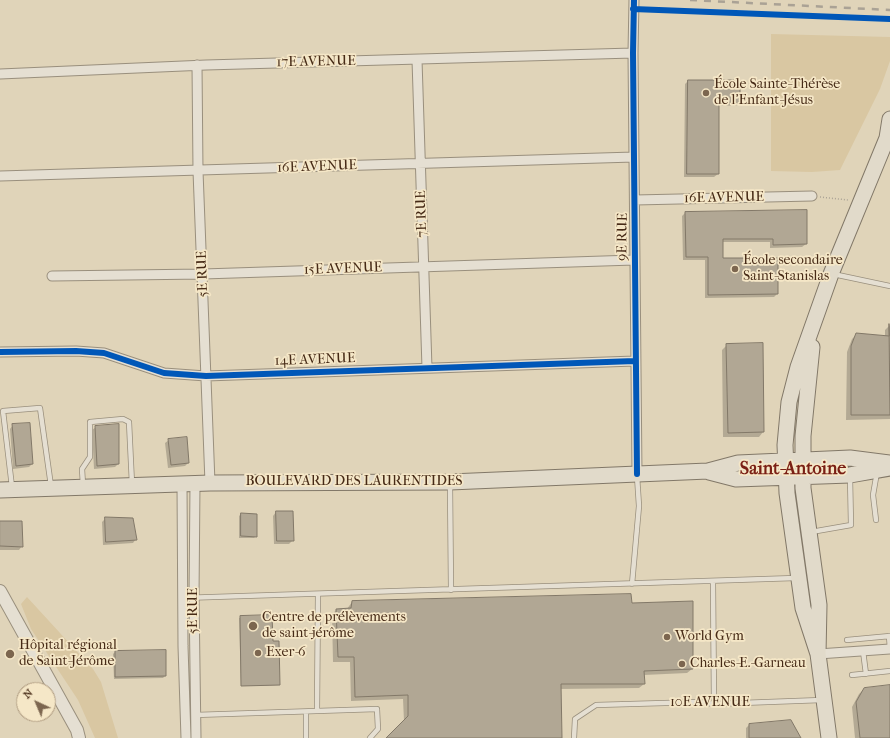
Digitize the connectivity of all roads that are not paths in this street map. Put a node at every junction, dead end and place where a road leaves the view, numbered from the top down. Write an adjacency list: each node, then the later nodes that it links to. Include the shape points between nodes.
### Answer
1 (634, 0): 2 (street, 9E RUE)
2 (633, 53): 3 (street, 17E AVENUE); 8 (street, 9E RUE)
3 (417, 60): 4 (street, 17E AVENUE); 9 (street, 7E RUE)
4 (198, 65): 5 (street, 17E AVENUE); 10 (street, 5E RUE)
5 (0, 74)
6 (890, 119): 7 (main road)
7 (888, 136): 17 (main road)
8 (634, 156): 9 (street, 16E AVENUE); 13 (street, 9E RUE)
9 (421, 163): 10 (street, 16E AVENUE); 15 (street, 7E RUE)
10 (198, 171): 11 (street, 16E AVENUE); 16 (street, 5E RUE)
11 (0, 176)
12 (812, 196): 13 (street, 16E AVENUE)
13 (635, 200): 14 (street, 9E RUE)
14 (634, 260): 15 (street, 15E AVENUE); 22 (street, 9E RUE)
15 (424, 266): 16 (street, 15E AVENUE); 23 (street, 7E RUE)
16 (203, 274): 18 (street, 15E AVENUE); 24 (street, 5E RUE)
17 (832, 274): 19 (lane); 20 (main road)
18 (52, 276)
19 (890, 286)
20 (816, 316): 25 (main road); 26 (main road, via 792,386 786,428)
21 (0, 352): 24 (street, 14E AVENUE, via 104,353 164,373)
22 (635, 361): 23 (street, 14E AVENUE); 29 (street, 9E RUE)
23 (427, 368): 24 (street, 14E AVENUE)
24 (206, 376): 34 (street, 5E RUE)
25 (803, 460): 26 (main road, BOULEVARD DES LAURENTIDES); 27 (main road, BOULEVARD DES LAURENTIDES, via 850,458); 31 (main road)
26 (785, 461): 28 (main road, BOULEVARD DES LAURENTIDES, via 738,463); 32 (main road)
27 (883, 465): 30 (main road, BOULEVARD DES LAURENTIDES); 39 (lane, via 873,495)
28 (708, 471): 29 (main road, BOULEVARD DES LAURENTIDES); 32 (main road, BOULEVARD DES LAURENTIDES, via 736,479)
29 (637, 474): 33 (main road, BOULEVARD DES LAURENTIDES); 43 (lane, via 639,506)
30 (850, 475): 31 (main road, BOULEVARD DES LAURENTIDES); 40 (lane, via 850,525)
31 (803, 476): 32 (main road, BOULEVARD DES LAURENTIDES); 40 (main road)
32 (785, 477): 41 (main road)
33 (450, 482): 34 (main road, BOULEVARD DES LAURENTIDES); 45 (lane)
34 (196, 484): 35 (main road, BOULEVARD DES LAURENTIDES); 47 (street, 5E RUE); 48 (street, 5E RUE)
35 (132, 485): 36 (main road, BOULEVARD DES LAURENTIDES); 36 (lane, via 129,422 123,419 90,422 90,457 82,470)
36 (83, 487): 37 (main road, BOULEVARD DES LAURENTIDES)
37 (51, 488): 38 (main road, BOULEVARD DES LAURENTIDES); 38 (lane, via 40,408 3,411)
38 (4, 489)
39 (876, 520)
40 (809, 532): 53 (main road, via 819,604)
41 (799, 578): 42 (lane); 53 (main road, via 803,608)
42 (712, 582): 43 (lane); 58 (lane)
43 (632, 584): 45 (lane)
44 (0, 590): 63 (street, via 77,730)
45 (451, 590): 46 (lane)
46 (318, 594): 48 (lane); 59 (lane)
47 (182, 598): 48 (lane); 62 (street, 5E RUE)
48 (194, 598): 61 (street, 5E RUE)
49 (889, 636): 50 (lane); 51 (lane)
50 (847, 640)
51 (890, 649): 52 (street)
52 (863, 651): 53 (street); 55 (lane)
53 (818, 654): 57 (main road)
54 (890, 671): 55 (lane)
55 (866, 674): 56 (lane)
56 (852, 675)
57 (824, 700): 58 (lane, 10E AVENUE); 69 (main road)
58 (714, 704): 68 (lane, 10E AVENUE, via 699,702 596,705 575,719)
59 (317, 711): 60 (lane); 67 (lane, via 377,709 378,729)
60 (306, 712): 61 (lane); 66 (lane)
61 (196, 715): 62 (lane); 65 (street, 5E RUE)
62 (185, 716): 64 (street, 5E RUE)
63 (79, 738)
64 (186, 738)
65 (196, 738)
66 (306, 738)
67 (370, 738)
68 (574, 738)
69 (829, 738)

